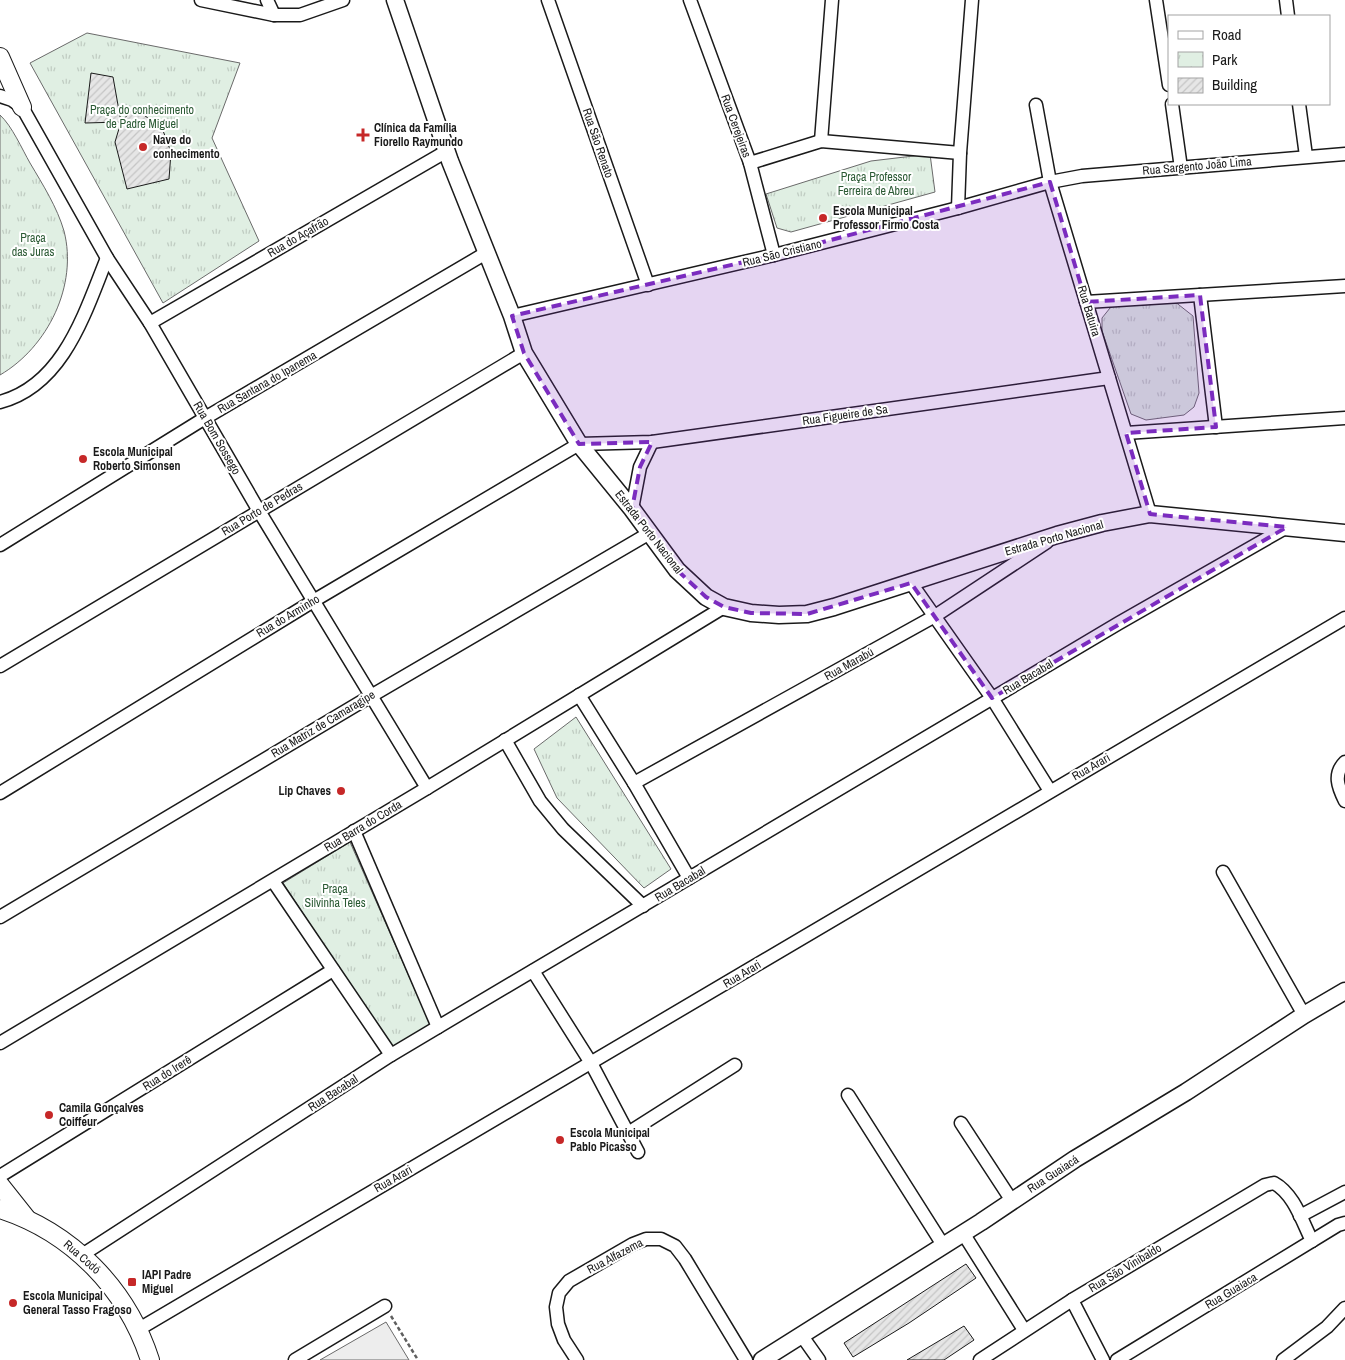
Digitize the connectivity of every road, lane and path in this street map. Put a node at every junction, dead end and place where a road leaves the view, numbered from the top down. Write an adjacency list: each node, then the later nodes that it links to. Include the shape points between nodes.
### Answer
1 (201, 0): 12 (street)
2 (267, 0): 12 (street)
3 (343, 0): 12 (street, via 300,15)
4 (395, 0): 23 (street, Estrada Porto Nacional)
5 (548, 0): 34 (street, Rua São Renato)
6 (690, 0): 27 (street, Rua Cerejeiras)
7 (821, 0): 14 (street)
8 (832, 0): 14 (street)
9 (972, 0): 24 (street)
10 (1156, 0): 16 (street)
11 (1286, 0): 13 (street)
12 (274, 15)
13 (1288, 15)
14 (830, 24): 22 (street)
15 (0, 57): 21 (main road)
16 (1168, 78)
17 (0, 96): 21 (street)
18 (1036, 105): 29 (street, Rua Batuira)
19 (1172, 105): 28 (street)
20 (1299, 105): 26 (street)
21 (22, 107): 33 (street, Rua Bom Sossego)
22 (821, 141): 24 (street); 27 (street)
23 (447, 151): 31 (street, Estrada Porto Nacional); 39 (street, Rua do Açafrão)
24 (960, 153): 30 (street)
25 (1345, 154): 26 (street, Rua Sargento João Lima)
26 (1306, 156): 28 (street, Rua Sargento João Lima)
27 (750, 164): 32 (street, Rua Cerejeiras)
28 (1181, 168): 29 (street, Rua Sargento João Lima, via 1082,176)
29 (1050, 182): 30 (street, Rua São Cristiano); 37 (street, Rua Batuira)
30 (958, 208): 32 (street, Rua São Cristiano)
31 (486, 253): 38 (street, Estrada Porto Nacional); 43 (street, Rua Santana do Ipanema)
32 (774, 255): 34 (street, Rua São Cristiano)
33 (107, 258): 39 (street, Rua Bom Sossego); 42 (street, via 82,319 57,362 32,386)
34 (648, 285): 38 (street, Rua São Cristiano)
35 (1345, 286): 36 (street)
36 (1200, 295): 37 (street); 45 (street)
37 (1086, 302): 41 (street, Rua Batuira)
38 (512, 316): 40 (street, Estrada Porto Nacional)
39 (150, 323): 43 (street, Rua Bom Sossego)
40 (524, 353): 48 (street, Estrada Porto Nacional); 49 (street, Rua Porto de Pedras)
41 (1110, 378): 46 (street, Rua Batuira); 47 (street, Rua Figueire de Sa)
42 (0, 402)
43 (205, 418): 49 (street, Rua Bom Sossego); 56 (street, Rua Santana do Ipanema)
44 (1345, 418): 45 (street)
45 (1216, 427): 46 (street)
46 (1126, 433): 51 (street, Rua Batuira)
47 (652, 442): 48 (street, Rua Figueire de Sa); 50 (street, via 640,467)
48 (579, 444): 50 (street, Estrada Porto Nacional); 58 (street, Rua do Arminho)
49 (260, 510): 58 (street, Rua Bom Sossego); 62 (street, Rua Porto de Pedras)
50 (632, 510): 54 (street, Estrada Porto Nacional)
51 (1150, 514): 52 (street, Estrada Porto Nacional); 55 (street, Estrada Porto Nacional)
52 (1287, 527): 53 (street, Estrada Porto Nacional); 65 (street, Rua Bacabal)
53 (1345, 533)
54 (648, 534): 59 (street, Estrada Porto Nacional, via 677,570 706,597); 64 (street, Rua Matriz de Camaragipe)
55 (1057, 535): 57 (street, Estrada Porto Nacional); 60 (street, Rua Marabú)
56 (0, 545)
57 (911, 583): 59 (street, Estrada Porto Nacional, via 807,614 751,613); 60 (street)
58 (315, 600): 64 (street, Rua Bom Sossego); 71 (street, Rua do Arminho)
59 (724, 607): 63 (street, Rua Barra do Corda)
60 (935, 616): 65 (street); 68 (street, Rua Marabú)
61 (1345, 618): 70 (street, Rua Arari)
62 (0, 666)
63 (579, 694): 66 (street, Rua Barra do Corda); 68 (street)
64 (371, 696): 69 (street, Rua Bom Sossego); 78 (street, Rua Matriz de Camaragipe)
65 (992, 698): 70 (street); 75 (street, Rua Bacabal)
66 (505, 740): 69 (street, Rua Barra do Corda); 77 (street, via 540,802 563,829)
67 (1345, 762): 72 (street, via 1337,779)
68 (634, 783): 75 (street)
69 (427, 788): 73 (street, Rua Barra do Corda)
70 (1050, 791): 86 (street, Rua Arari)
71 (0, 793)
72 (1345, 801)
73 (354, 832): 76 (street, Rua Barra do Corda); 83 (street)
74 (1223, 872): 82 (street)
75 (689, 878): 77 (street, Rua Bacabal)
76 (273, 880): 79 (street); 84 (street, Rua Barra do Corda)
77 (643, 906): 80 (street, Rua Bacabal)
78 (0, 917)
79 (333, 970): 85 (street); 92 (street, Rua do Irerê)
80 (533, 971): 83 (street, Rua Bacabal); 86 (street)
81 (1345, 991): 82 (street, Rua Guaiacá)
82 (1304, 1015): 95 (street, Rua Guaiacá)
83 (438, 1027): 85 (street, Rua Bacabal)
84 (0, 1043)
85 (391, 1055): 103 (street, Rua Bacabal)
86 (591, 1063): 90 (street); 107 (street, Rua Arari)
87 (734, 1065): 90 (street)
88 (848, 1095): 102 (street)
89 (961, 1124): 95 (street)
90 (628, 1134): 91 (street)
91 (638, 1152)
92 (0, 1176)
93 (0, 1185): 98 (main road)
94 (1345, 1192): 97 (street)
95 (1012, 1201): 100 (street, Rua Guaiacá)
96 (0, 1209): 98 (main road, Rua Codó)
97 (1300, 1216): 101 (street); 104 (street, Rua São Vinibaldo, via 1290,1197 1274,1183 1256,1190)
98 (27, 1219): 103 (main road, Rua Codó)
99 (1345, 1222): 101 (street, Rua Guaiaca)
100 (963, 1233): 102 (street, Rua Guaiacá); 108 (street)
101 (1312, 1241): 119 (street, Rua Guaiaca)
102 (943, 1245): 109 (street, Rua Guaiacá)
103 (82, 1255): 107 (main road, Rua Codó, via 108,1282)
104 (1072, 1300): 108 (street, Rua São Vinibaldo); 118 (street)
105 (385, 1306): 111 (street); 112 (path)
106 (1345, 1308): 120 (street, via 1327,1327)
107 (139, 1329): 110 (main road, Rua Codó)
108 (1024, 1330): 117 (street, Rua São Vinibaldo)
109 (802, 1336): 115 (street, Rua Guaiacá); 116 (street)
110 (150, 1360)
111 (296, 1360)
112 (418, 1360)
113 (577, 1360): 114 (street, Rua Alfazema, via 558,1324 556,1307 559,1293 569,1281 634,1244 646,1239 661,1239 675,1246 685,1259)
114 (746, 1360)
115 (762, 1360)
116 (819, 1360)
117 (980, 1360)
118 (1103, 1360)
119 (1117, 1360)
120 (1283, 1360)

